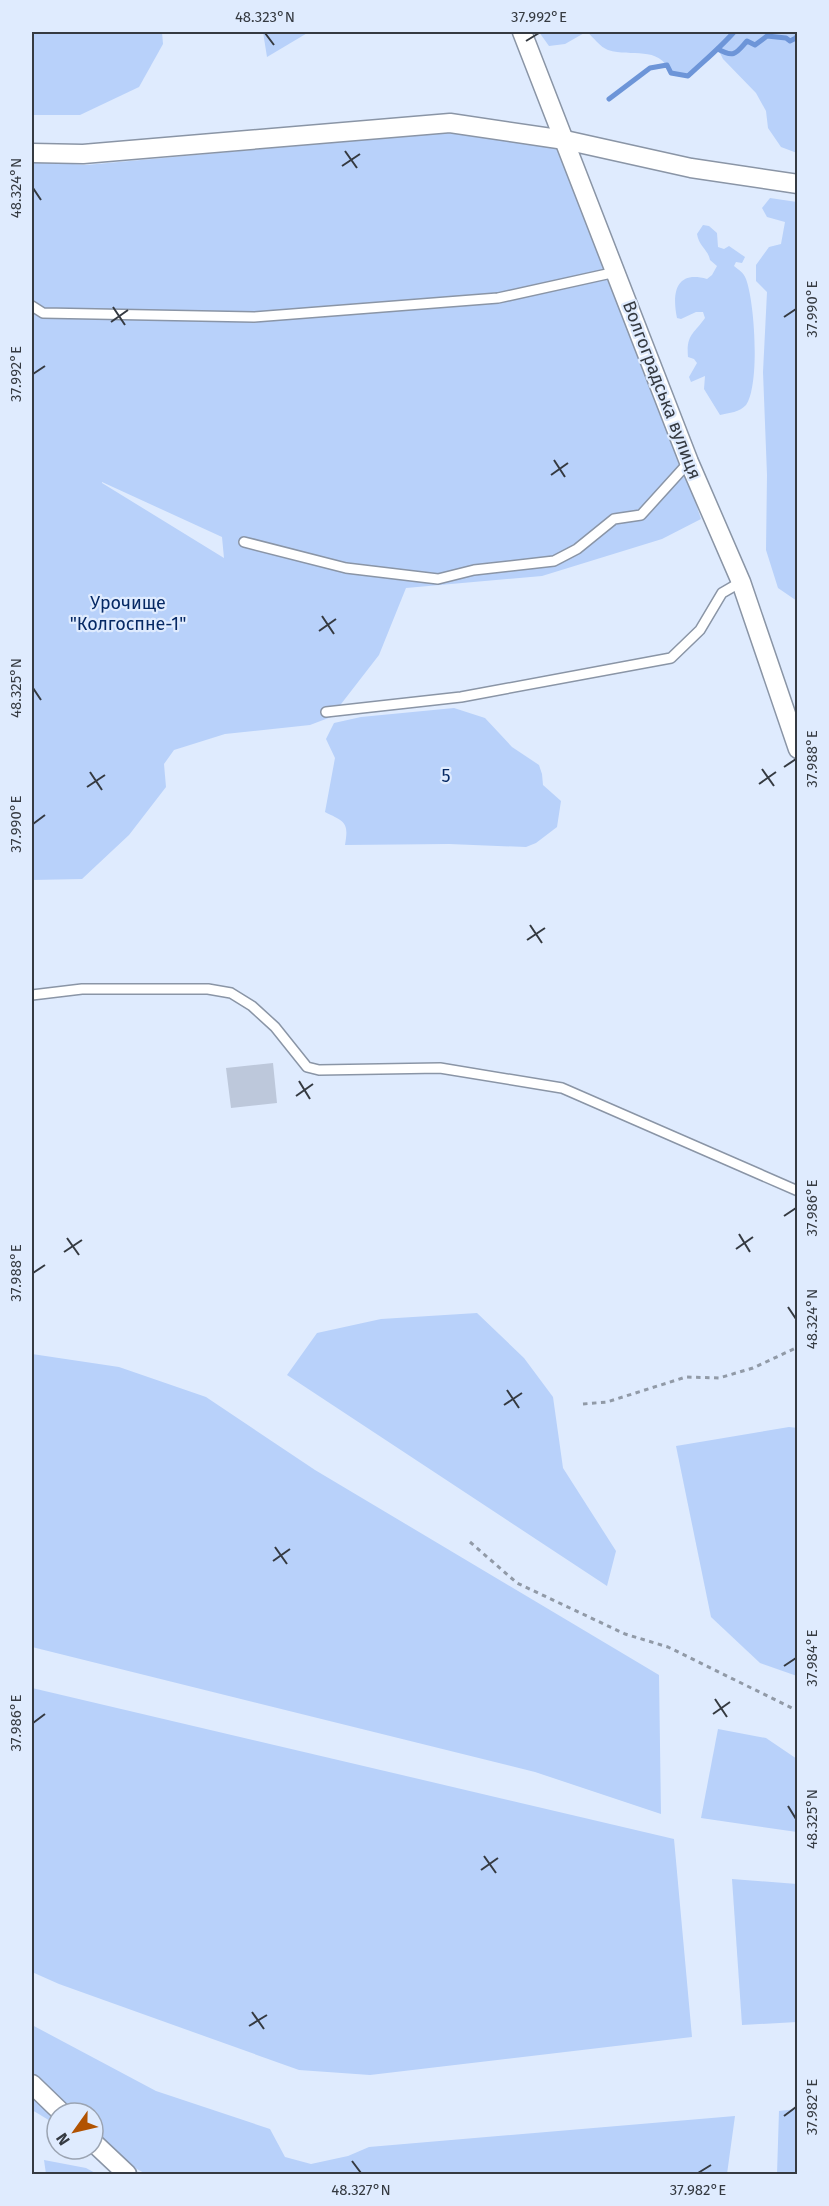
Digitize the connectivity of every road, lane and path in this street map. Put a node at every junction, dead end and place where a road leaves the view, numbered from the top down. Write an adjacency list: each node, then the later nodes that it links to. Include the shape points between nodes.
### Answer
1 (522, 32): 2 (street, Волгоградська вулиця)
2 (565, 140): 3 (street, via 450,123 83,154); 4 (street, via 691,168); 5 (street, Волгоградська вулиця)
3 (32, 153)
4 (798, 183)
5 (616, 272): 6 (lane, via 498,298 254,316 43,313); 7 (street, Волгоградська вулиця)
6 (32, 306)
7 (689, 462): 8 (lane, via 641,515 614,519 577,549 554,561 474,570 438,579 346,568); 9 (street, Волгоградська вулиця)
8 (244, 542)
9 (741, 582): 10 (lane, via 722,593 700,630 670,658 461,697); 11 (street, Волгоградська вулиця)
10 (326, 712)
11 (794, 728): 12 (street, Волгоградська вулиця)
12 (798, 749)
13 (32, 995): 14 (lane, via 82,989 208,989 231,993 275,1027 307,1067 440,1068 562,1088)
14 (798, 1191)
15 (798, 1347): 16 (path, via 753,1368 719,1378 686,1377 607,1402)
16 (584, 1404)
17 (470, 1542): 18 (path, via 517,1583 625,1634 669,1647)
18 (798, 1711)
19 (32, 2084): 20 (street)
20 (50, 2101)
21 (105, 2154): 22 (street)
22 (127, 2175)

